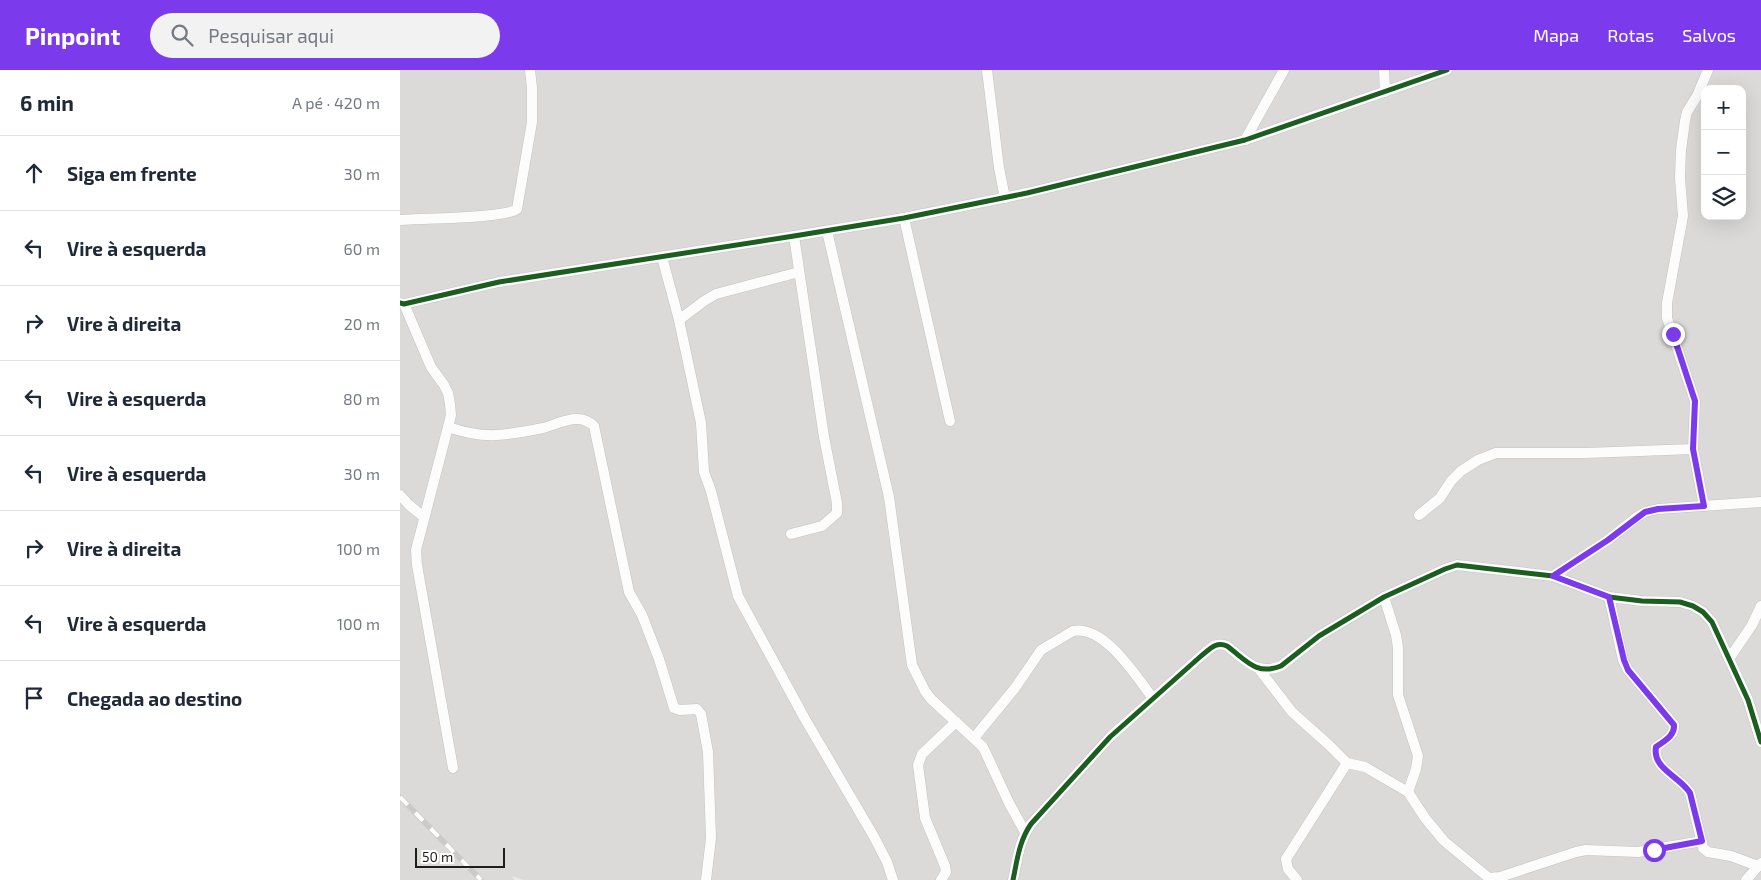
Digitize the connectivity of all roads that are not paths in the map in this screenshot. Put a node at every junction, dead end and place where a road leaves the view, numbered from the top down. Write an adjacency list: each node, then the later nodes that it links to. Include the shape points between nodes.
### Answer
1 (530, 70): 11 (street, via 532,122 517,209 481,216)
2 (986, 70): 9 (street)
3 (1284, 70): 8 (street)
4 (1384, 70): 7 (street)
5 (1447, 70): 7 (street)
6 (1708, 70): 20 (street, via 1684,121 1680,168 1683,216 1667,303 1667,318 1695,401)
7 (1385, 92): 8 (street)
8 (1245, 140): 9 (street)
9 (1005, 198): 10 (street)
10 (904, 218): 12 (street); 18 (street)
11 (400, 220)
12 (827, 231): 13 (street); 34 (street, via 889,497 912,665 925,691)
13 (794, 236): 14 (street); 15 (street)
14 (662, 256): 16 (street, via 499,282); 17 (street)
15 (799, 272): 17 (street, via 716,294); 26 (street, via 824,438 838,503 837,513 822,526)
16 (402, 304): 19 (street, via 431,367 448,393)
17 (678, 320): 44 (street, via 701,423 704,472 738,596 873,834)
18 (950, 421)
19 (448, 427): 25 (street); 43 (street, via 473,435 497,435 520,433 572,420 587,421 594,426 629,592 642,615 674,708 697,709 701,714 708,752 711,838)
20 (1693, 449): 23 (street); 24 (street, via 1496,454 1461,471 1440,498)
21 (400, 495): 25 (street)
22 (1761, 502): 23 (street)
23 (1704, 506): 27 (street, via 1645,512)
24 (1419, 515)
25 (424, 517): 38 (street, via 416,550 417,565)
26 (791, 534)
27 (1553, 576): 28 (street, via 1458,565); 29 (street)
28 (1384, 597): 32 (street, via 1319,636 1281,666); 39 (street, via 1398,648 1398,694 1418,756)
29 (1609, 597): 31 (street, via 1680,602 1693,606 1712,622); 41 (street, via 1628,670 1674,725 1672,735 1656,747 1656,756 1667,773 1690,793)
30 (1761, 606): 31 (street)
31 (1729, 659): 36 (street, via 1748,700)
32 (1258, 669): 33 (street, via 1227,646 1216,645); 37 (street, via 1292,712)
33 (1153, 698): 35 (street, via 1117,652 1090,632 1073,631 1041,650); 40 (street, via 1110,737)
34 (956, 722): 35 (street); 45 (street, via 922,754 918,764 925,818 945,866 946,872)
35 (974, 738): 40 (street, via 988,756)
36 (1761, 742)
37 (1346, 763): 39 (street, via 1365,767); 47 (street, via 1286,859 1288,869)
38 (454, 768)
39 (1408, 792): 41 (street, via 1444,841 1489,878 1586,850 1638,852)
40 (1025, 832): 46 (street)
41 (1702, 841): 42 (street, via 1703,848 1712,854)
42 (1760, 864): 48 (street)
43 (706, 880)
44 (893, 880)
45 (941, 880)
46 (1013, 880)
47 (1297, 880)
48 (1746, 880)

